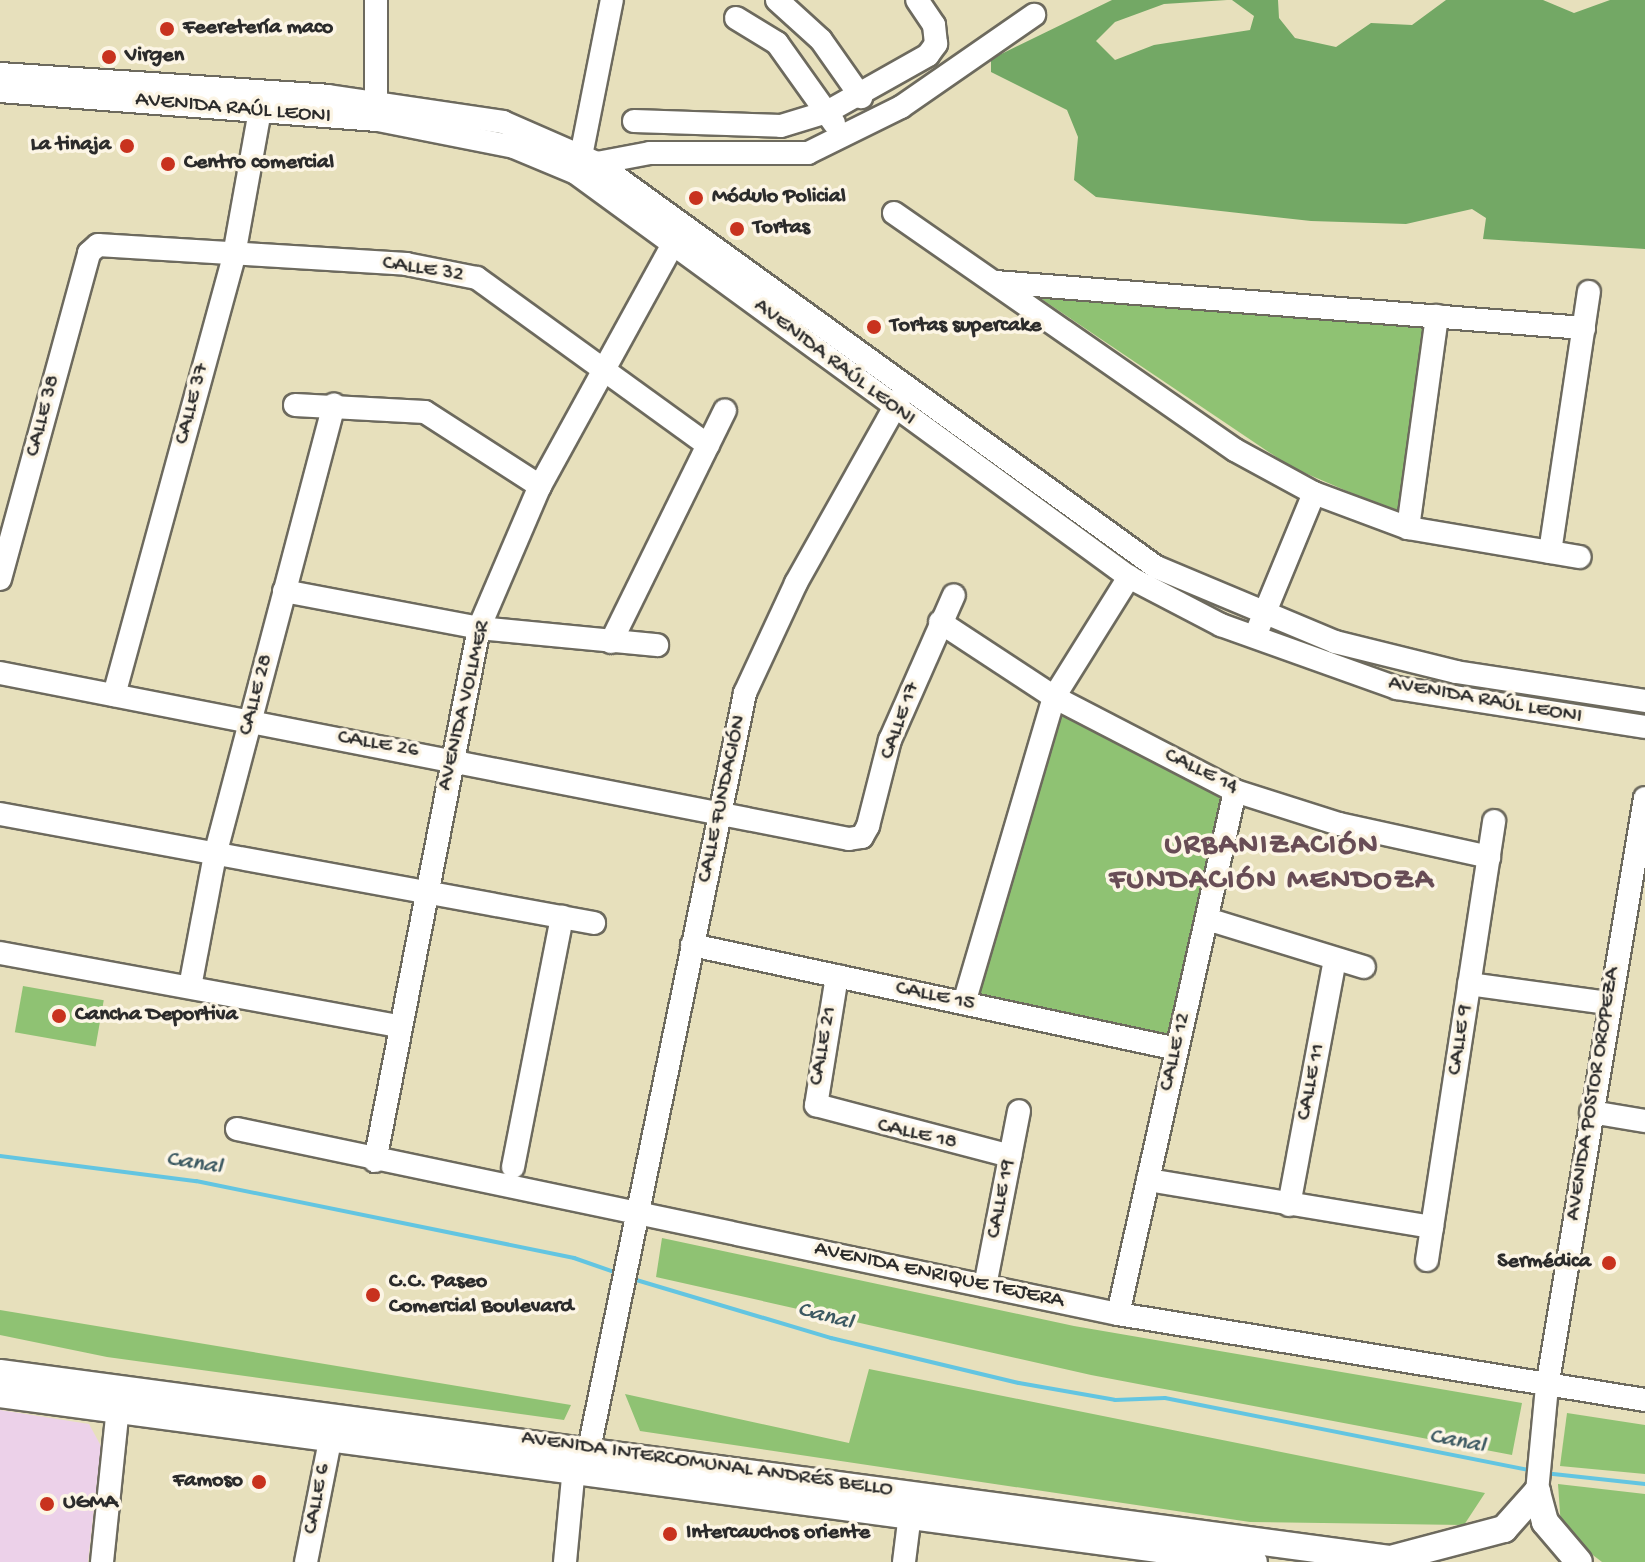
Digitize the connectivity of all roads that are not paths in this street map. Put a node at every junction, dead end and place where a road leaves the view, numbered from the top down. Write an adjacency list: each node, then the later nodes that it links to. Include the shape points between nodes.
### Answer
1 (376, 0): 11 (street)
2 (612, 0): 15 (street)
3 (777, 0): 9 (street, via 821,40)
4 (926, 3): 9 (street, via 936,44 928,55)
5 (1034, 15): 14 (street, via 901,107)
6 (736, 18): 12 (street, via 777,43)
7 (0, 74): 10 (street, AVENIDA RAÚL LEONI)
8 (0, 91): 10 (street, AVENIDA RAÚL LEONI)
9 (861, 97): 12 (street)
10 (262, 102): 11 (street, AVENIDA RAÚL LEONI); 15 (street, AVENIDA RAÚL LEONI, via 437,128); 19 (street, CALLE 37)
11 (376, 102): 15 (street, AVENIDA RAÚL LEONI, via 503,122)
12 (827, 112): 13 (street, via 781,126); 14 (street)
13 (634, 121)
14 (843, 136): 15 (street, via 808,153 650,153)
15 (586, 165): 17 (street, AVENIDA RAÚL LEONI); 25 (street, AVENIDA RAÚL LEONI)
16 (894, 213): 20 (street)
17 (674, 242): 24 (street, AVENIDA VOLLMER); 28 (street, AVENIDA RAÚL LEONI)
18 (89, 253): 19 (street, CALLE 32, via 98,245); 37 (street, CALLE 38)
19 (234, 255): 24 (street, CALLE 32, via 406,264 477,278); 47 (street, CALLE 37)
20 (995, 282): 22 (street); 32 (street, via 1235,450)
21 (1589, 292): 23 (street)
22 (1437, 316): 23 (street); 33 (street)
23 (1584, 328): 34 (street)
24 (603, 364): 30 (street, CALLE 32); 31 (street, AVENIDA VOLLMER)
25 (907, 387): 28 (street, CALLE FUNDACIÓN); 40 (street, AVENIDA RAÚL LEONI, via 1156,567)
26 (334, 404): 27 (street); 31 (street, via 425,412); 38 (street, CALLE 28)
27 (295, 405)
28 (893, 409): 36 (street, AVENIDA RAÚL LEONI); 55 (street, CALLE FUNDACIÓN, via 796,583 745,693)
29 (725, 410): 30 (street)
30 (708, 445): 44 (street)
31 (540, 486): 42 (street, AVENIDA VOLLMER)
32 (1314, 493): 33 (street); 40 (street)
33 (1408, 528): 34 (street)
34 (1550, 552): 35 (street)
35 (1580, 557)
36 (1129, 577): 43 (street, AVENIDA RAÚL LEONI); 48 (street)
37 (0, 579)
38 (284, 591): 42 (street); 50 (street, CALLE 28)
39 (954, 595): 41 (street, CALLE 17)
40 (1263, 616): 43 (street); 49 (street, AVENIDA RAÚL LEONI, via 1456,672)
41 (940, 622): 48 (street, CALLE 14); 58 (street, CALLE 17, via 890,740 868,826 862,837)
42 (479, 628): 44 (street); 52 (street, AVENIDA VOLLMER)
43 (1254, 640): 51 (street, AVENIDA RAÚL LEONI, via 1397,688)
44 (611, 642): 45 (street)
45 (657, 645)
46 (0, 673): 47 (street, CALLE 26)
47 (114, 695): 50 (street, CALLE 26)
48 (1054, 697): 53 (street, CALLE 14); 72 (street)
49 (1645, 701)
50 (249, 723): 52 (street, CALLE 26); 59 (street, CALLE 28)
51 (1645, 727)
52 (453, 759): 55 (street, CALLE 26); 61 (street, AVENIDA VOLLMER)
53 (1235, 791): 60 (street, CALLE 14, via 1339,824); 63 (street, CALLE 12)
54 (1645, 798): 73 (street, AVENIDA POSTOR OROPEZA)
55 (721, 810): 58 (street, CALLE 26); 65 (street, CALLE FUNDACIÓN)
56 (0, 814): 59 (street)
57 (1494, 821): 60 (street, CALLE 9)
58 (849, 839)
59 (215, 855): 61 (street); 71 (street, CALLE 28)
60 (1489, 857): 70 (street, CALLE 9)
61 (425, 893): 62 (street); 74 (street, AVENIDA VOLLMER)
62 (562, 917): 64 (street); 83 (street)
63 (1207, 919): 67 (street); 75 (street, CALLE 12)
64 (594, 923)
65 (692, 945): 69 (street, CALLE 15); 86 (street, CALLE FUNDACIÓN)
66 (0, 953): 71 (street)
67 (1335, 960): 68 (street); 85 (street, CALLE 11)
68 (1364, 967)
69 (837, 976): 72 (street, CALLE 15); 78 (street, CALLE 21, via 815,1094)
70 (1469, 984): 73 (street); 87 (street, CALLE 9)
71 (190, 987): 74 (street)
72 (964, 1003): 75 (street, CALLE 15)
73 (1608, 1003): 77 (street, AVENIDA POSTOR OROPEZA)
74 (399, 1026): 82 (street, AVENIDA VOLLMER)
75 (1177, 1049): 84 (street, CALLE 12)
76 (1019, 1111): 81 (street, CALLE 19)
77 (1591, 1112): 79 (street); 92 (street, AVENIDA POSTOR OROPEZA)
78 (824, 1113): 81 (street, CALLE 18)
79 (1645, 1121)
80 (237, 1129): 82 (street, AVENIDA ENRIQUE TEJERA)
81 (1010, 1156): 89 (street, CALLE 19)
82 (375, 1161): 86 (street, AVENIDA ENRIQUE TEJERA)
83 (513, 1167)
84 (1148, 1180): 85 (street); 90 (street, CALLE 12)
85 (1289, 1205): 87 (street)
86 (637, 1212): 89 (street, AVENIDA ENRIQUE TEJERA); 97 (street, CALLE FUNDACIÓN)
87 (1432, 1227): 88 (street, CALLE 9)
88 (1427, 1260)
89 (985, 1286): 90 (street, AVENIDA ENRIQUE TEJERA)
90 (1118, 1314): 92 (street, AVENIDA ENRIQUE TEJERA)
91 (0, 1373): 97 (main road, AVENIDA INTERCOMUNAL ANDRÉS BELLO)
92 (1547, 1387): 94 (street, AVENIDA ENRIQUE TEJERA); 98 (street, AVENIDA POSTOR OROPEZA)
93 (0, 1394): 95 (main road, AVENIDA INTERCOMUNAL ANDRÉS BELLO)
94 (1645, 1400)
95 (118, 1407): 96 (main road, AVENIDA INTERCOMUNAL ANDRÉS BELLO); 101 (street)
96 (331, 1436): 97 (main road, AVENIDA INTERCOMUNAL ANDRÉS BELLO); 102 (street, CALLE 6)
97 (582, 1458): 99 (main road, AVENIDA INTERCOMUNAL ANDRÉS BELLO); 100 (main road, AVENIDA INTERCOMUNAL ANDRÉS BELLO); 103 (street)
98 (1537, 1491): 100 (main road, via 1519,1517 1489,1537); 106 (main road, via 1545,1522)
99 (910, 1514): 104 (street); 105 (main road, AVENIDA INTERCOMUNAL ANDRÉS BELLO)
100 (1401, 1560)
101 (102, 1562)
102 (306, 1562)
103 (565, 1562)
104 (904, 1562)
105 (1254, 1562)
106 (1579, 1562)

